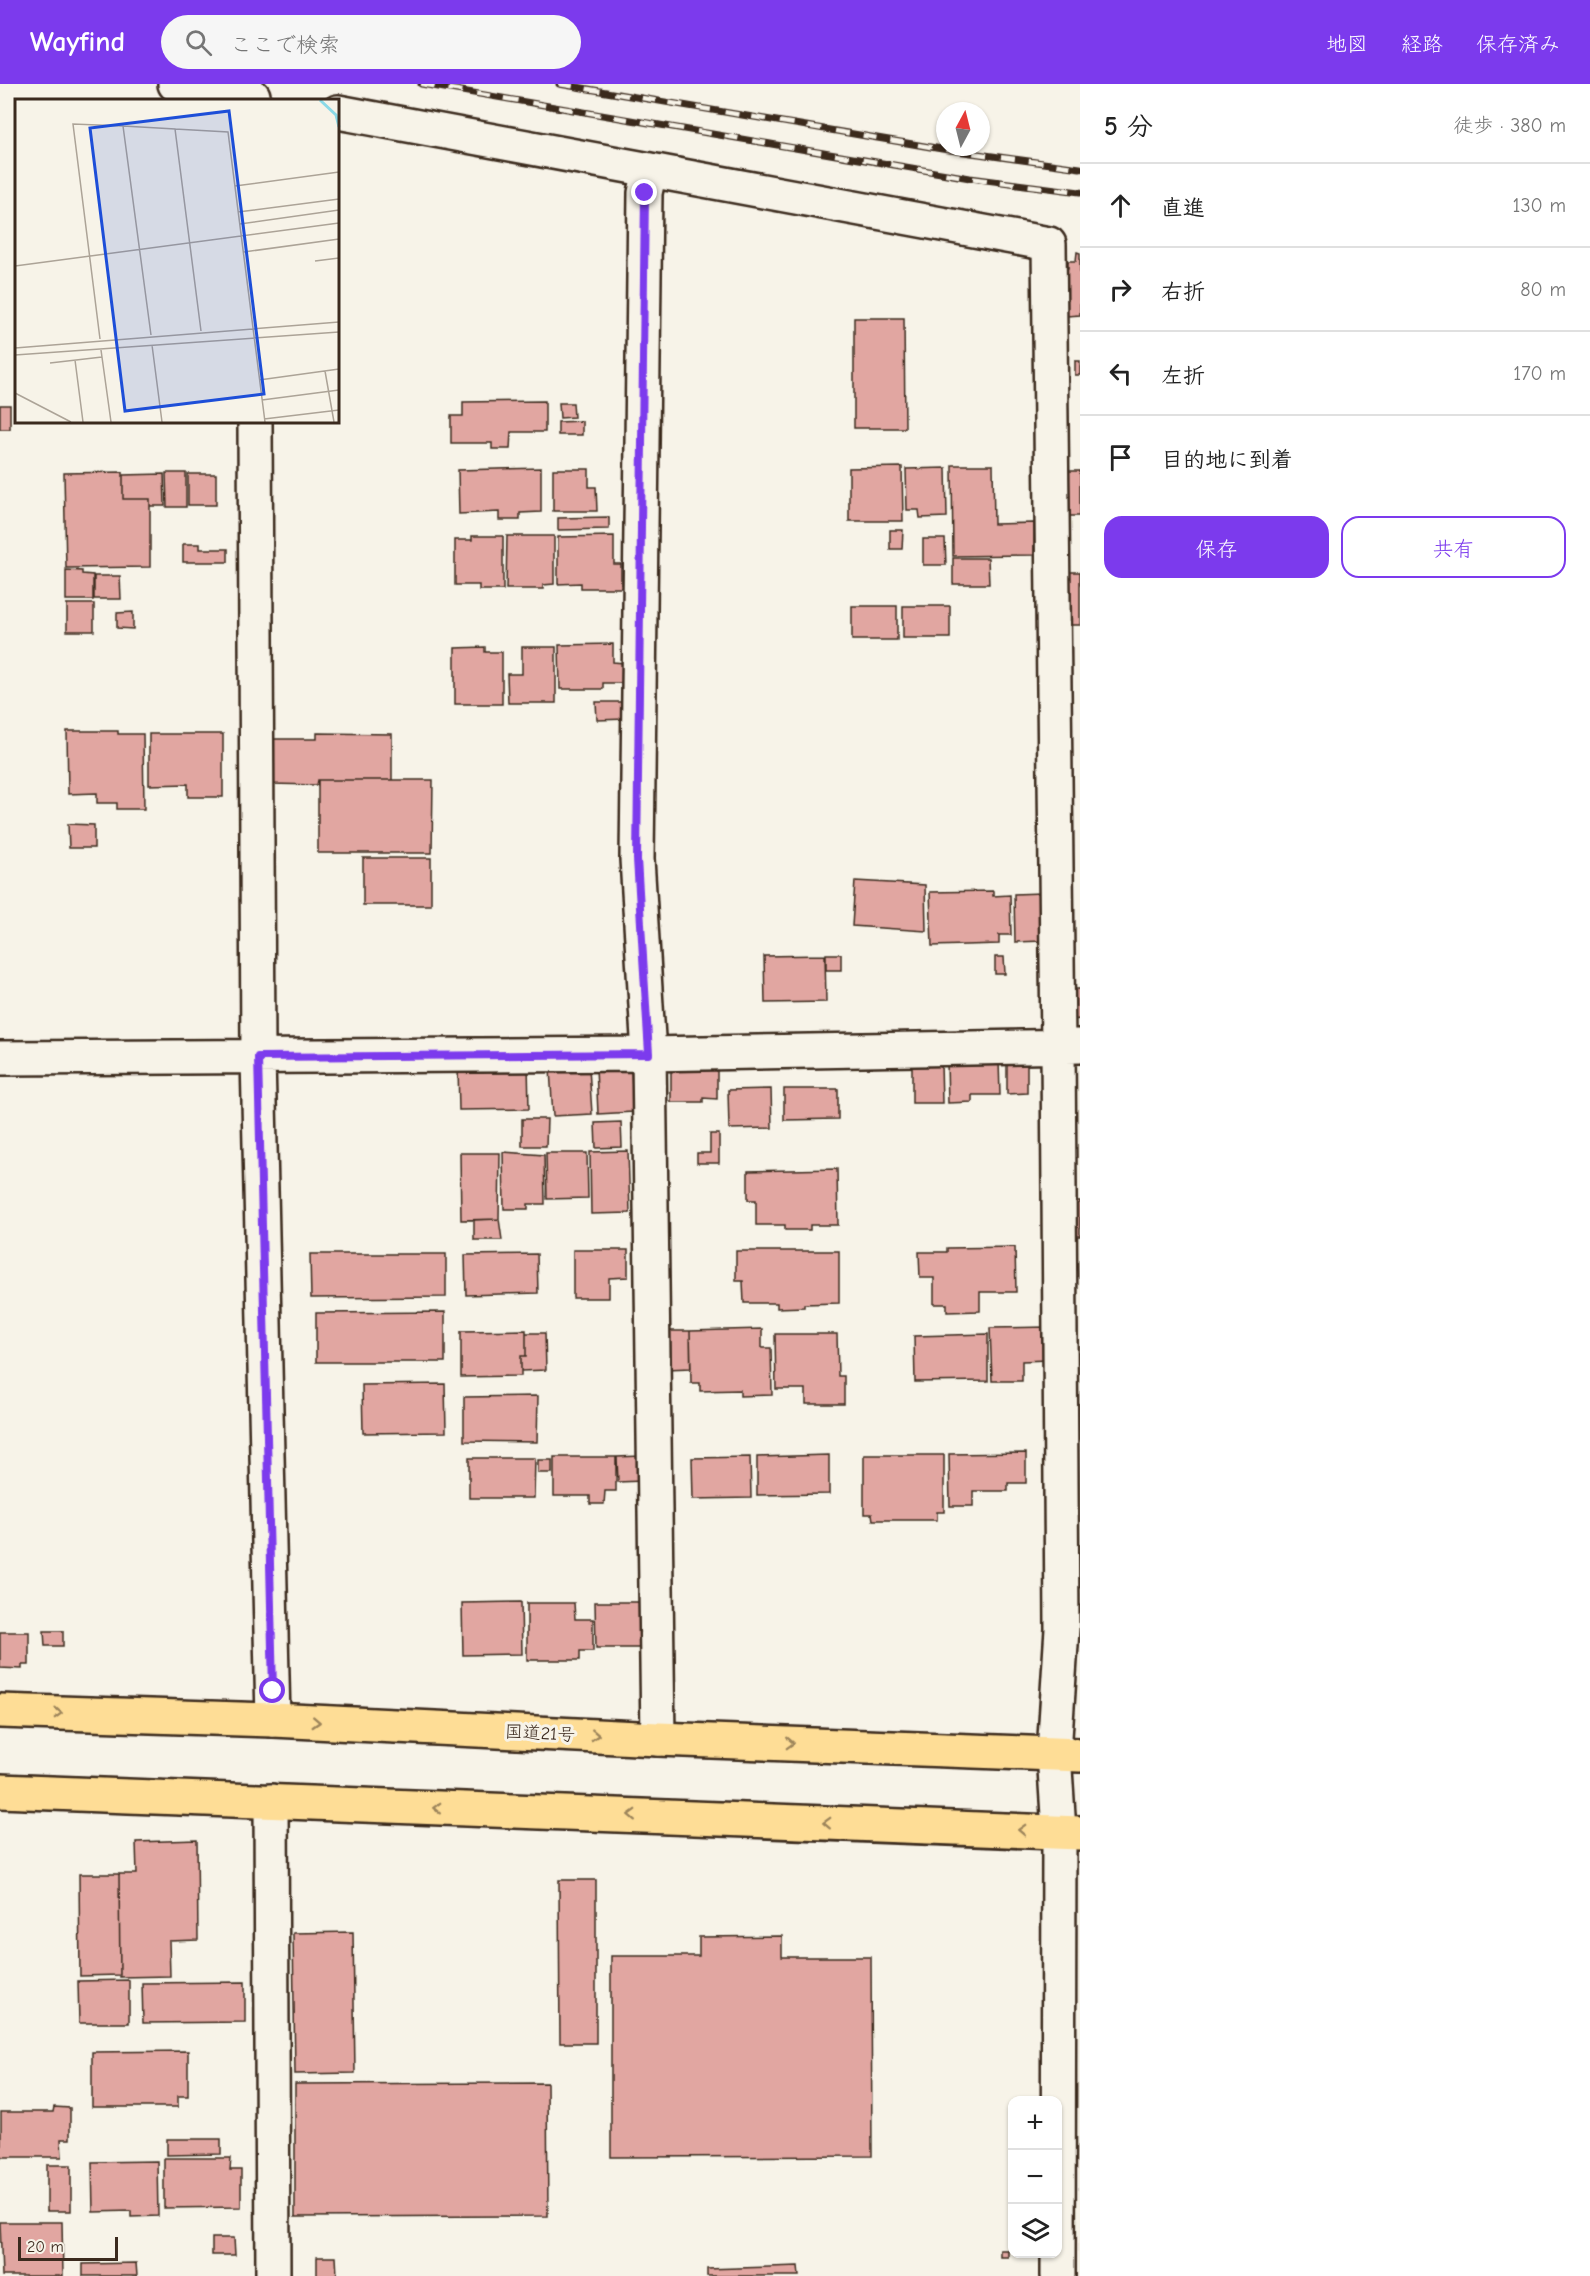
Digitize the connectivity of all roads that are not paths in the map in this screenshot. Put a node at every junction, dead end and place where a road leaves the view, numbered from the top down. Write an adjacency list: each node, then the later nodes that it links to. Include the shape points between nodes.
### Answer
1 (175, 84): 2 (street)
2 (261, 99)
3 (339, 112): 4 (street)
4 (650, 170): 6 (street, via 1049,244); 10 (street, via 645,193 637,859)
5 (255, 423): 11 (street)
6 (1067, 662): 7 (street)
7 (1068, 859): 8 (street)
8 (1069, 954): 9 (street)
9 (1069, 1046): 10 (street); 13 (street)
10 (649, 1054): 11 (street); 16 (street)
11 (258, 1057): 12 (street); 15 (street)
12 (0, 1058)
13 (1069, 1170): 17 (street, via 1062,1629)
14 (0, 1711): 15 (highway, 国道21号, one-way to 15)
15 (273, 1720): 16 (highway, 国道21号, one-way to 16)
16 (658, 1738): 17 (highway, 国道21号, one-way to 17)
17 (1067, 1754): 20 (street)
18 (0, 1791): 19 (highway)
19 (271, 1802): 20 (highway, one-way to 19); 22 (street)
20 (1070, 1832): 21 (street)
21 (1070, 2165): 23 (street)
22 (273, 2276)
23 (1058, 2276)

